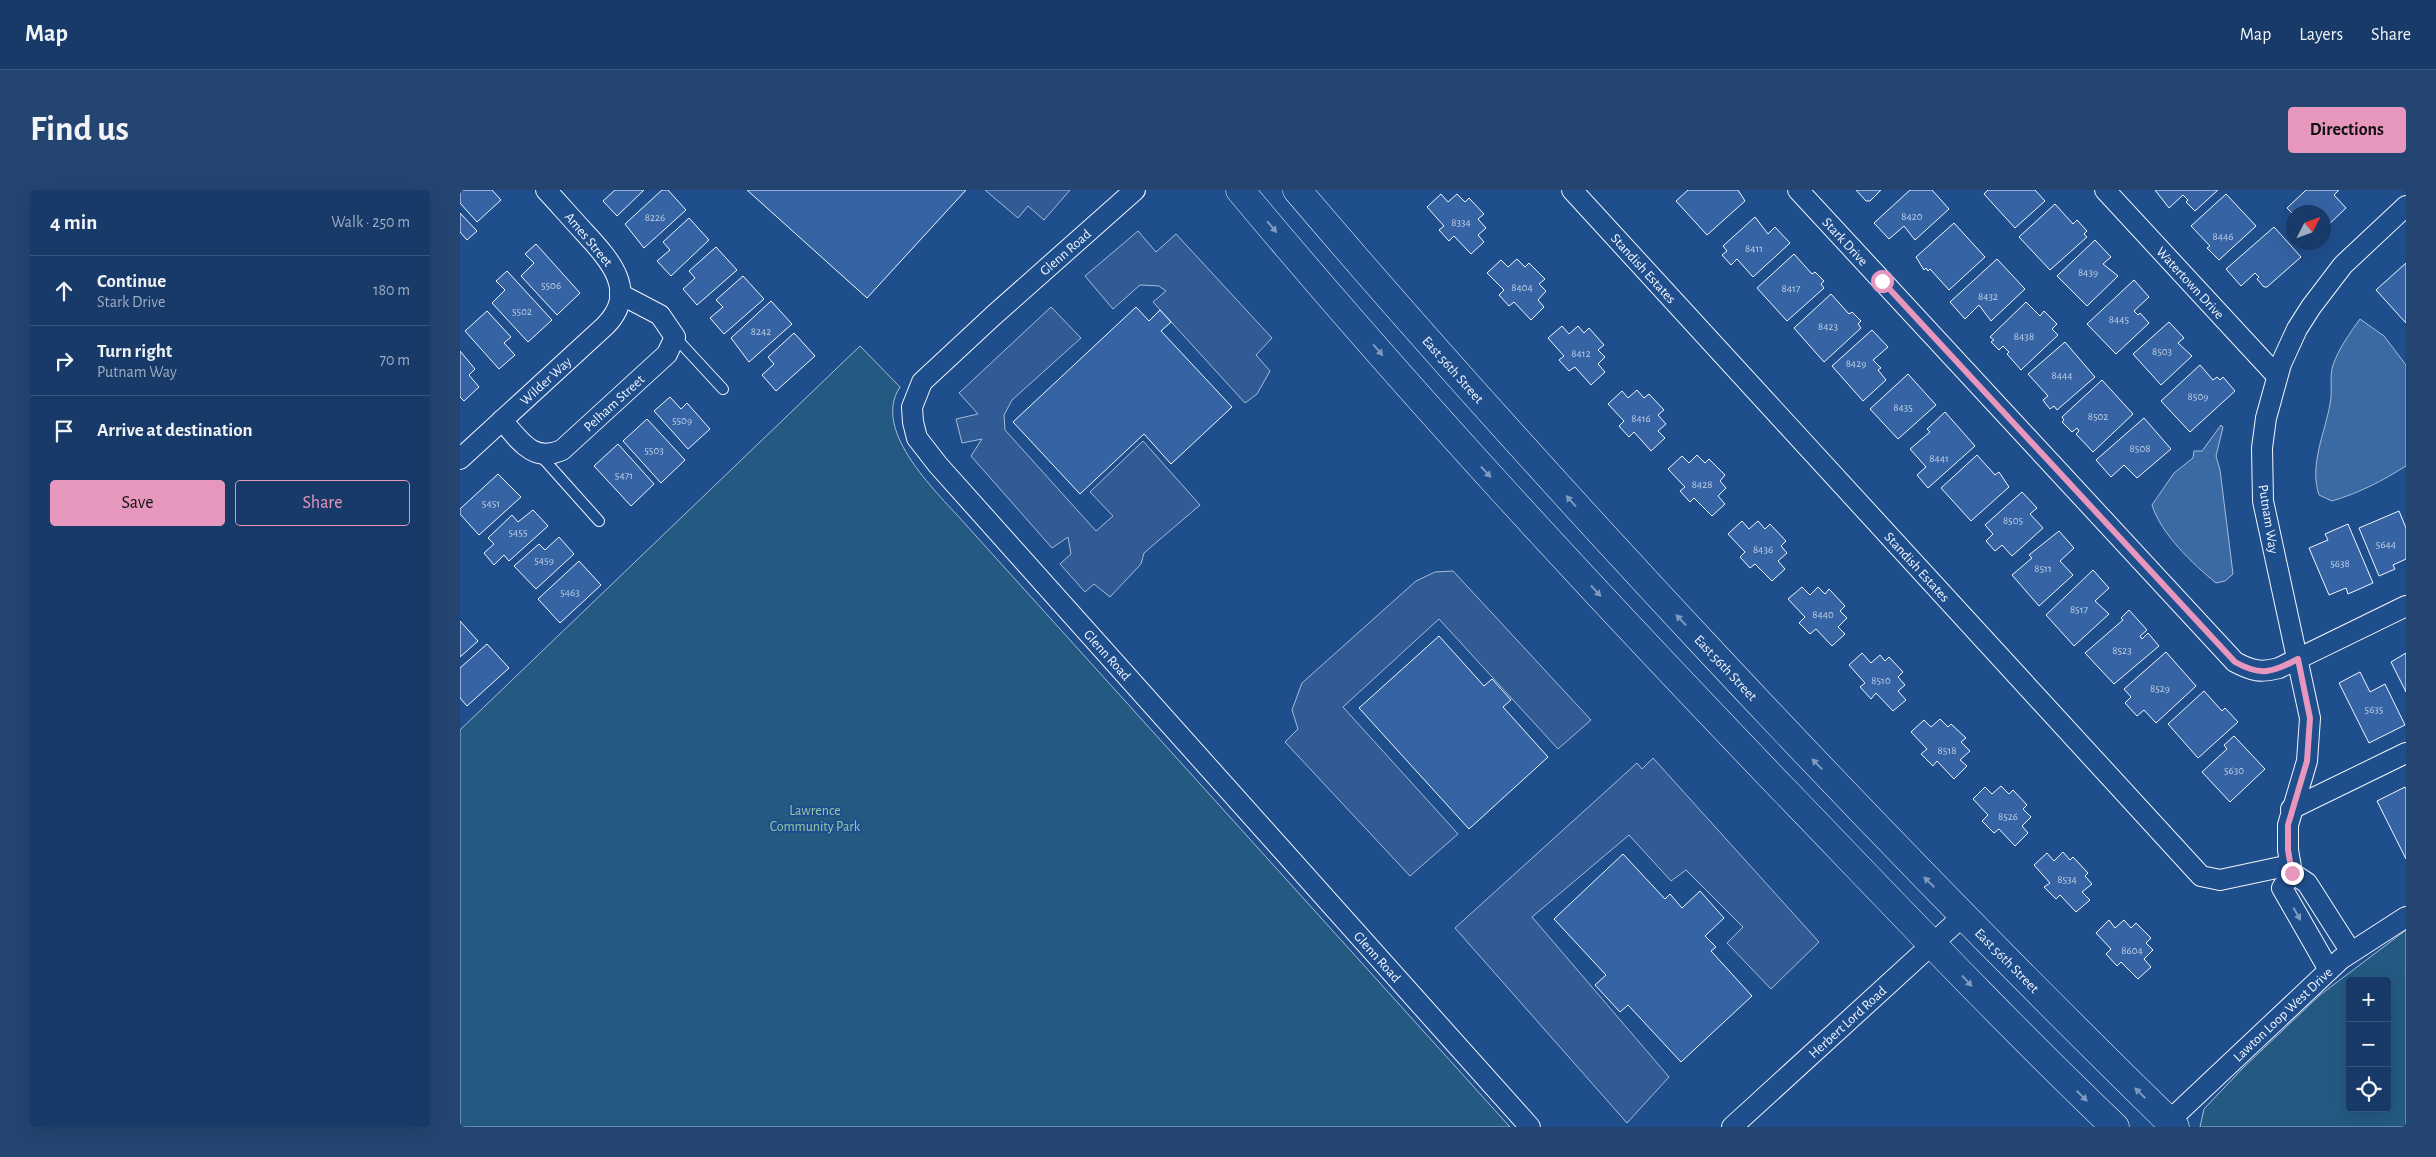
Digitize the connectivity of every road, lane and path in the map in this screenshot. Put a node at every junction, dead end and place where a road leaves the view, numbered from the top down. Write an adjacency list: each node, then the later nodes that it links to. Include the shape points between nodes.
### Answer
1 (546, 190): 9 (street, Ames Street, via 609,260 620,281)
2 (1136, 190): 28 (street, Glenn Road, via 922,382 912,407 917,438)
3 (1240, 190): 24 (main road, one-way to 24, via 1461,446)
4 (1297, 190): 22 (main road, East 56th Street, one-way to 4, via 1584,516 1436,352)
5 (1572, 190): 21 (street, Standish Estates, via 2201,876 2220,880)
6 (1798, 190): 18 (street, Stark Drive, via 2235,662 2251,671 2263,672)
7 (2105, 190): 11 (street, Watertown Drive)
8 (2406, 206): 11 (street, Putnam Way, via 2343,265 2317,297 2297,329)
9 (620, 294): 10 (street, via 660,315); 13 (street, Wilder Way, via 616,312 609,323)
10 (675, 337): 12 (lane); 14 (street, Pelham Street, via 667,354 562,450 550,456)
11 (2277, 376): 18 (street, Putnam Way, via 2264,432 2264,500)
12 (723, 389)
13 (502, 420): 14 (street, via 522,442); 15 (street, Wilder Way)
14 (540, 455): 16 (lane)
15 (460, 459)
16 (599, 521)
17 (2406, 606): 18 (street, Stark Drive)
18 (2298, 659): 20 (street, Putnam Way, via 2310,718 2307,761)
19 (2406, 754): 20 (street)
20 (2292, 809): 21 (street, Putnam Way, via 2287,834)
21 (2291, 869): 25 (street, via 2307,883); 26 (street, Putnam Way, one-way to 26, via 2282,888)
22 (1963, 916): 24 (street, Herbert Lord Road); 27 (main road, East 56th Street, one-way to 22)
23 (2406, 917): 25 (street, Lawton Loop West Drive)
24 (1933, 946): 29 (street, Herbert Lord Road); 30 (main road, one-way to 30)
25 (2351, 952): 26 (street, Lawton Loop West Drive)
26 (2329, 970): 27 (street, Lawton Loop West Drive)
27 (2172, 1124)
28 (1530, 1127)
29 (1732, 1127)
30 (2115, 1127)

